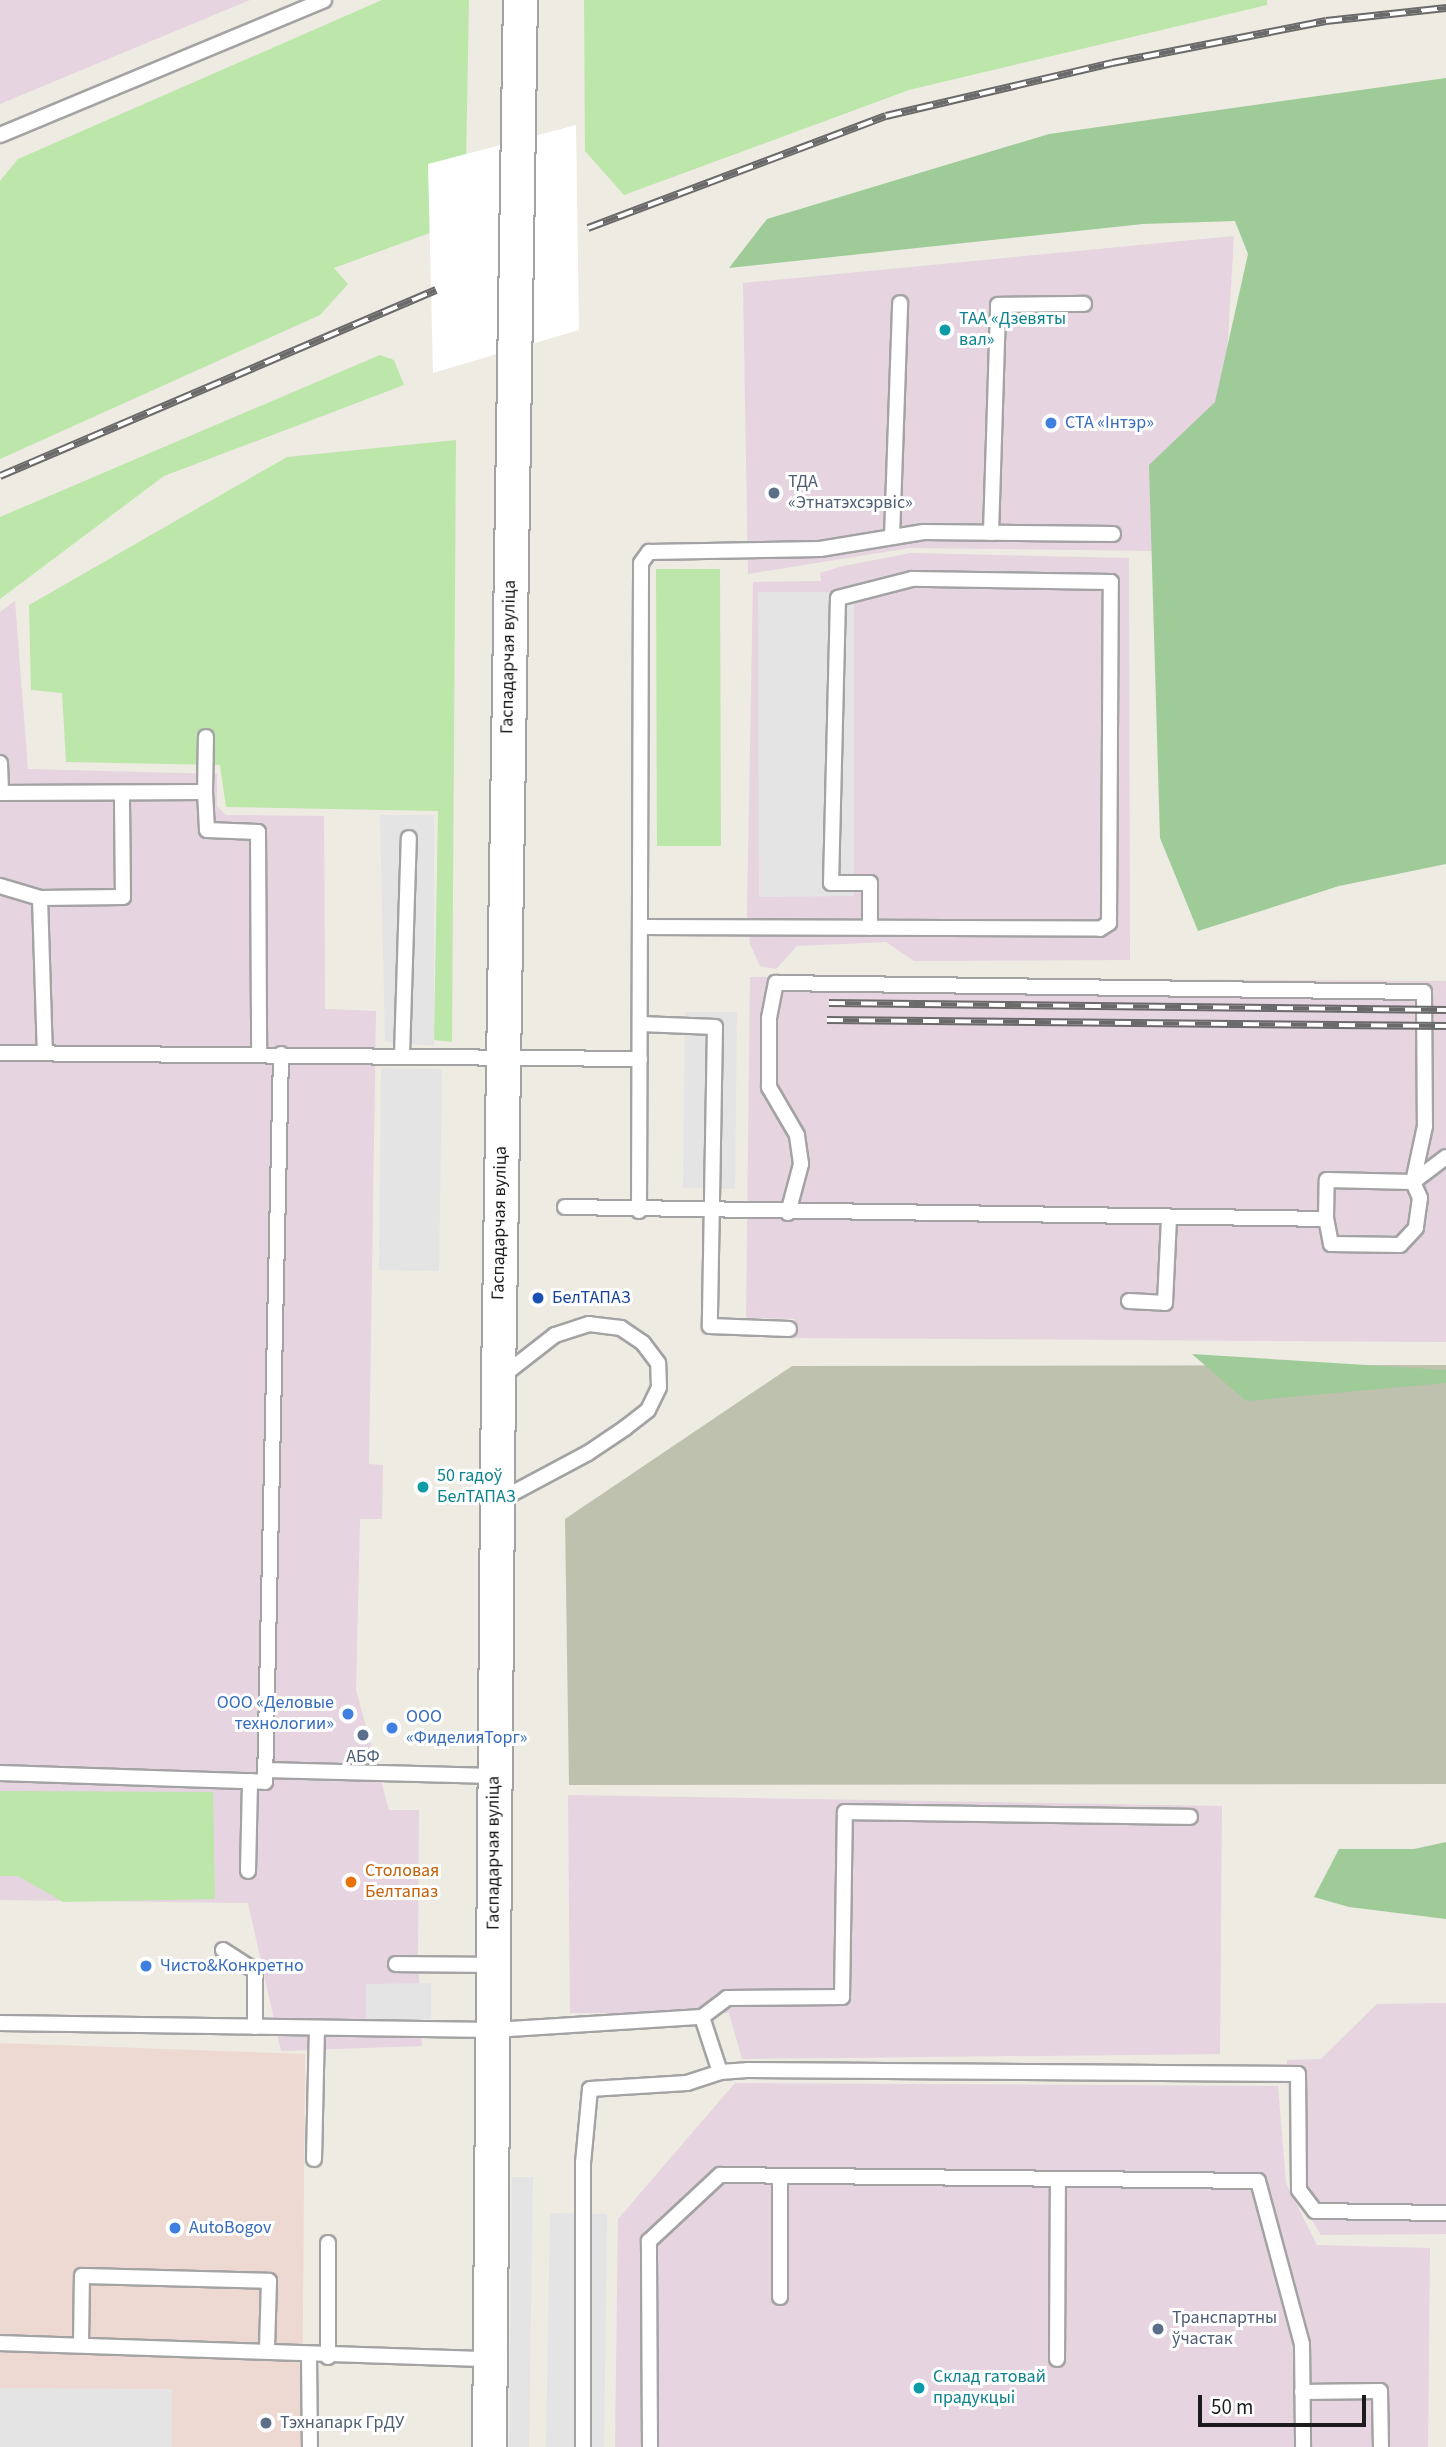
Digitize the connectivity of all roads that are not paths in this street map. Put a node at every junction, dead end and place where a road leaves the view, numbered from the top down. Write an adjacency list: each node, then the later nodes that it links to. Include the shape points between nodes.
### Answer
1 (324, 0): 3 (lane)
2 (520, 0): 25 (street, Гаспадарчая вуліца)
3 (0, 135)
4 (900, 303): 8 (lane)
5 (1084, 304): 6 (lane, via 998,305)
6 (990, 533): 7 (lane); 8 (lane, via 924,532)
7 (1113, 534)
8 (892, 537): 17 (lane, via 820,549 677,548 649,552 642,563)
9 (206, 737): 12 (lane)
10 (0, 763): 11 (lane)
11 (0, 792): 13 (lane)
12 (205, 792): 13 (lane); 22 (lane, via 206,830 258,832)
13 (122, 793): 16 (lane, via 123,897)
14 (409, 838): 24 (lane)
15 (0, 886): 16 (lane)
16 (40, 898): 21 (lane)
17 (641, 927): 18 (lane); 19 (lane)
18 (870, 928): 18 (lane, via 870,883 831,883 838,598 912,579 1111,582 1109,923 1100,929)
19 (641, 1024): 26 (lane); 31 (lane, via 715,1027)
20 (0, 1052): 21 (lane)
21 (45, 1053): 22 (lane)
22 (259, 1054): 23 (lane)
23 (281, 1054): 24 (lane); 39 (lane)
24 (402, 1055): 25 (lane)
25 (503, 1057): 26 (lane); 37 (street, Гаспадарчая вуліца)
26 (640, 1059): 30 (lane)
27 (1446, 1157): 28 (lane)
28 (1413, 1182): 32 (lane, via 1425,1126 1424,992 776,984 769,1018 769,1087 797,1135 801,1164); 34 (lane, via 1327,1180); 34 (lane, via 1420,1198 1416,1228 1400,1245 1331,1244)
29 (565, 1207): 30 (lane)
30 (639, 1211): 31 (lane)
31 (710, 1212): 32 (lane); 36 (lane, via 710,1326)
32 (788, 1213): 33 (lane)
33 (1169, 1217): 34 (lane); 35 (lane, via 1165,1303)
34 (1326, 1219)
35 (1129, 1301)
36 (789, 1329)
37 (498, 1380): 38 (street, Гаспадарчая вуліца); 38 (lane, via 555,1335 589,1324 621,1328 643,1343 658,1363 659,1387 648,1410 588,1454)
38 (496, 1501): 41 (street, Гаспадарчая вуліца)
39 (265, 1770): 41 (lane); 42 (lane, via 265,1782)
40 (0, 1773): 42 (lane)
41 (494, 1776): 47 (street, Гаспадарчая вуліца)
42 (250, 1782): 44 (lane)
43 (1190, 1817): 48 (lane, via 845,1812 842,1997 727,1998)
44 (248, 1871)
45 (223, 1950): 50 (lane, via 255,1971)
46 (396, 1964): 47 (lane)
47 (493, 1965): 52 (street, Гаспадарчая вуліца)
48 (702, 2017): 52 (lane); 53 (lane)
49 (0, 2023): 50 (lane)
50 (256, 2027): 51 (lane)
51 (317, 2028): 52 (lane); 54 (lane)
52 (493, 2031): 66 (street, Гаспадарчая вуліца)
53 (720, 2072): 57 (lane, via 1298,2074 1299,2190 1315,2211); 70 (lane, via 687,2083 590,2089 583,2163)
54 (314, 2159)
55 (780, 2176): 56 (lane); 59 (lane); 71 (lane, via 720,2175 649,2241)
56 (1058, 2179): 65 (lane); 67 (lane, via 1258,2181 1302,2344)
57 (1446, 2213)
58 (328, 2243): 64 (lane)
59 (780, 2297)
60 (0, 2343): 61 (lane)
61 (81, 2345): 62 (lane); 62 (lane, via 82,2276 269,2281)
62 (267, 2349): 63 (lane)
63 (309, 2357): 64 (lane); 68 (lane)
64 (328, 2357): 66 (lane)
65 (1057, 2359)
66 (490, 2360): 69 (street, Гаспадарчая вуліца)
67 (1302, 2392): 72 (lane); 73 (lane, via 1380,2391)
68 (310, 2447)
69 (489, 2447)
70 (583, 2447)
71 (650, 2447)
72 (1303, 2447)
73 (1381, 2447)

